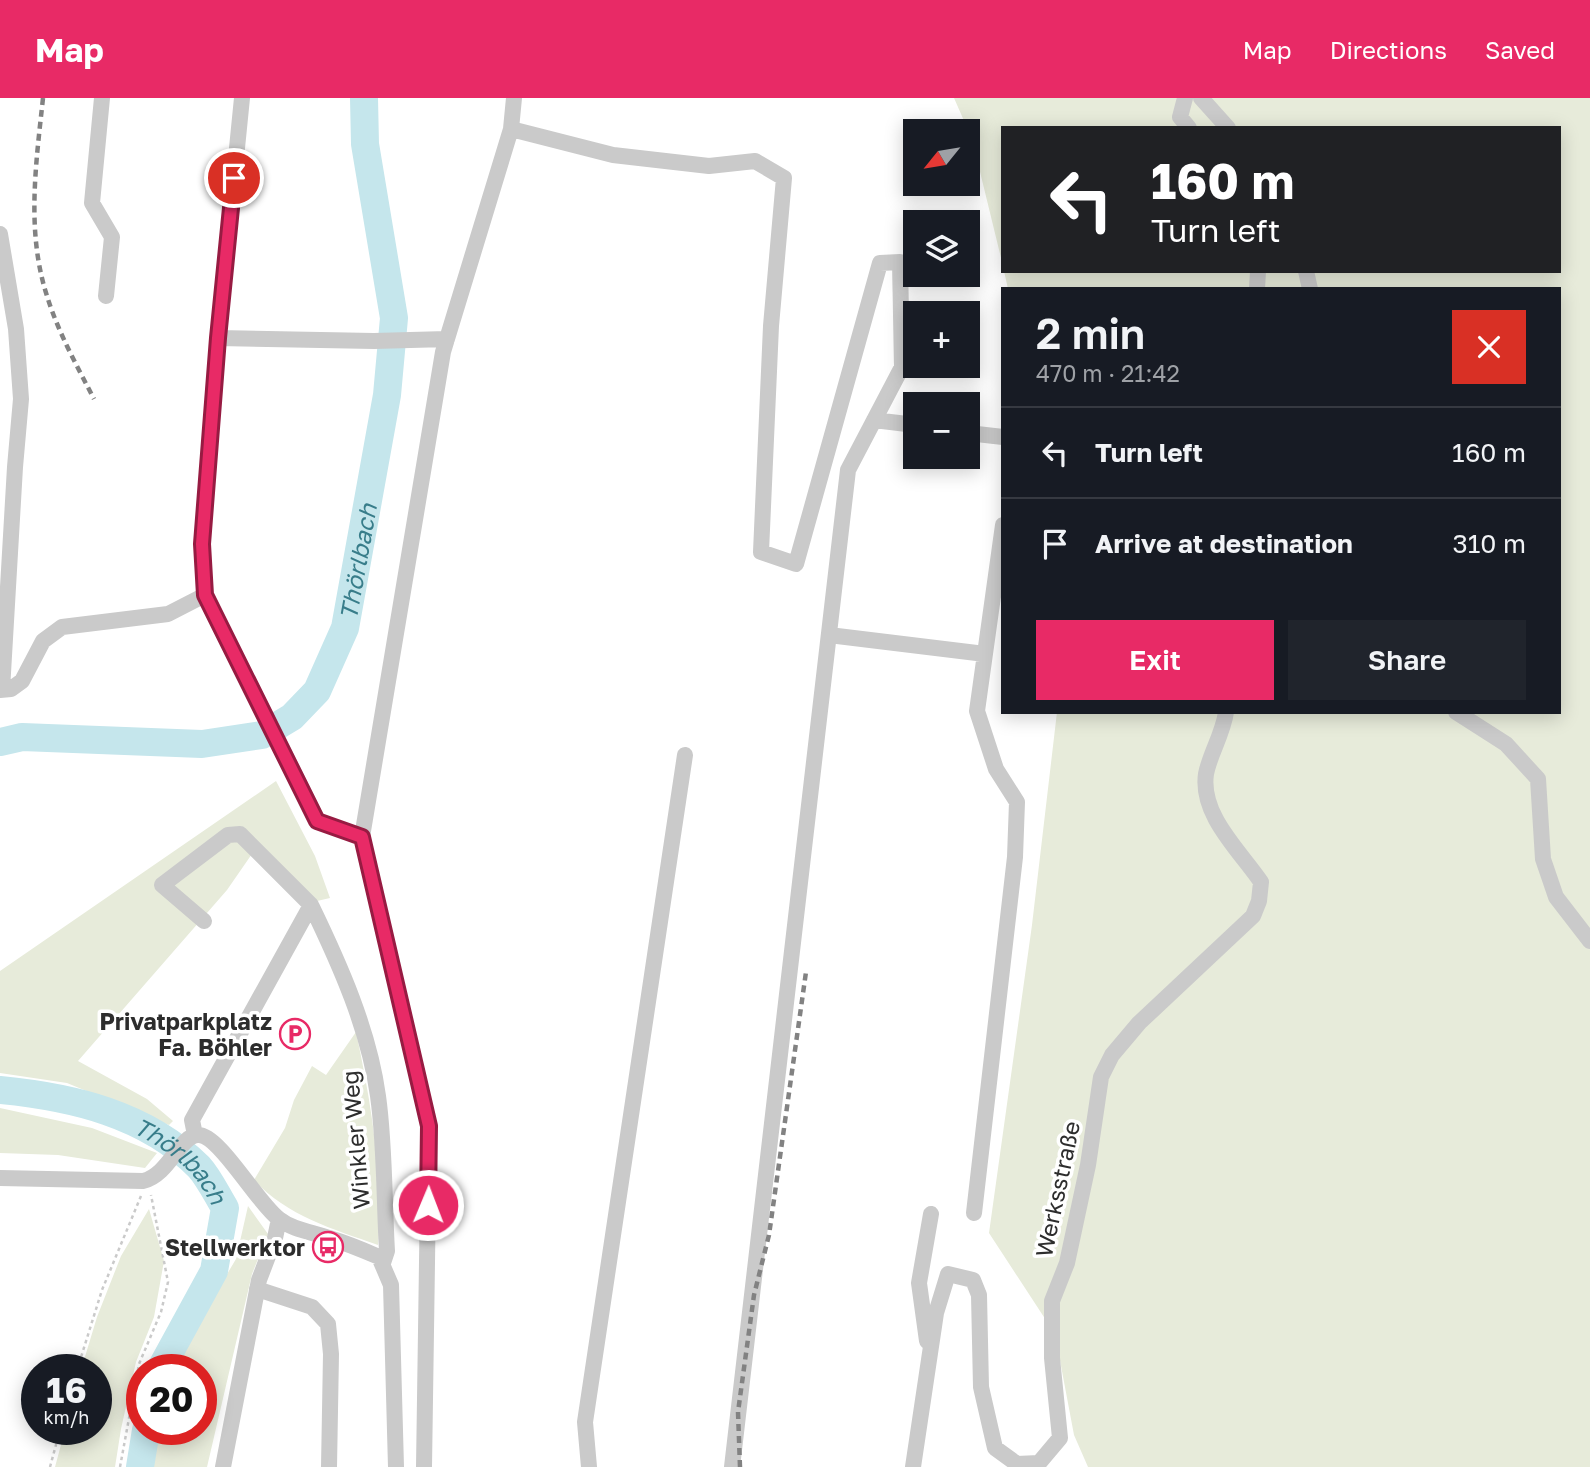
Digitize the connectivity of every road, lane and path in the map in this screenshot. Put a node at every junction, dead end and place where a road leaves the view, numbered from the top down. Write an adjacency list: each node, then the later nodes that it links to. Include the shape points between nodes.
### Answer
1 (102, 98): 10 (street, via 93,203 112,237)
2 (242, 98): 11 (street)
3 (514, 98): 8 (street)
4 (1185, 98): 6 (street, via 1180,117)
5 (1201, 98): 7 (street)
6 (1187, 126)
7 (1226, 126)
8 (511, 129): 12 (street); 13 (street, via 613,155 709,166 755,161 784,178 771,326 761,552 796,564 880,263 900,262 902,367)
9 (0, 234): 21 (street, via 16,329 21,399)
10 (106, 296)
11 (218, 338): 12 (street); 18 (street, via 202,544)
12 (447, 339): 25 (street)
13 (874, 420): 14 (street); 19 (street, via 848,470)
14 (903, 424)
15 (980, 434): 16 (street)
16 (1001, 437)
17 (1001, 539): 20 (street)
18 (205, 595): 21 (street, via 168,614 62,627 43,641 22,681); 25 (street, via 317,821)
19 (829, 635): 20 (street); 47 (street)
20 (985, 654): 32 (street, via 977,711 996,769 1017,802 1015,857)
21 (1, 690)
22 (1225, 714): 38 (street, Werksstraße, via 1206,774 1206,800 1261,882 1259,901 1253,916 1139,1023 1112,1055 1101,1077 1067,1264 1052,1301 1060,1438 1039,1463 1017,1464 995,1448 981,1387 979,1295 973,1280 948,1275)
23 (1459, 714): 28 (street, via 1506,744 1538,779 1543,859 1556,897)
24 (685, 755): 46 (street, via 585,1422)
25 (362, 837): 45 (street, via 429,1126)
26 (311, 905): 27 (street, Winkler Weg, via 240,834 232,834 162,885); 29 (street, via 192,1120); 35 (street, Winkler Weg, via 334,953 369,1050 376,1085 387,1251)
27 (204, 921)
28 (1590, 941)
29 (191, 1137): 31 (street); 34 (street, via 209,1138 221,1149 262,1204)
30 (0, 1178): 31 (street)
31 (147, 1186): 37 (path, via 102,1290); 41 (path, via 168,1282 139,1364)
32 (974, 1213)
33 (931, 1214): 38 (street, via 919,1283)
34 (279, 1219): 35 (street, via 373,1254); 36 (street)
35 (383, 1263): 44 (street, Winkler Weg, via 391,1284)
36 (257, 1289): 42 (street); 43 (street, via 312,1307 328,1324)
37 (82, 1354)
38 (929, 1360): 48 (street)
39 (56, 1445): 40 (path)
40 (50, 1467)
41 (120, 1467)
42 (223, 1467)
43 (329, 1467)
44 (396, 1467)
45 (424, 1467)
46 (589, 1467)
47 (732, 1467)
48 (913, 1467)

